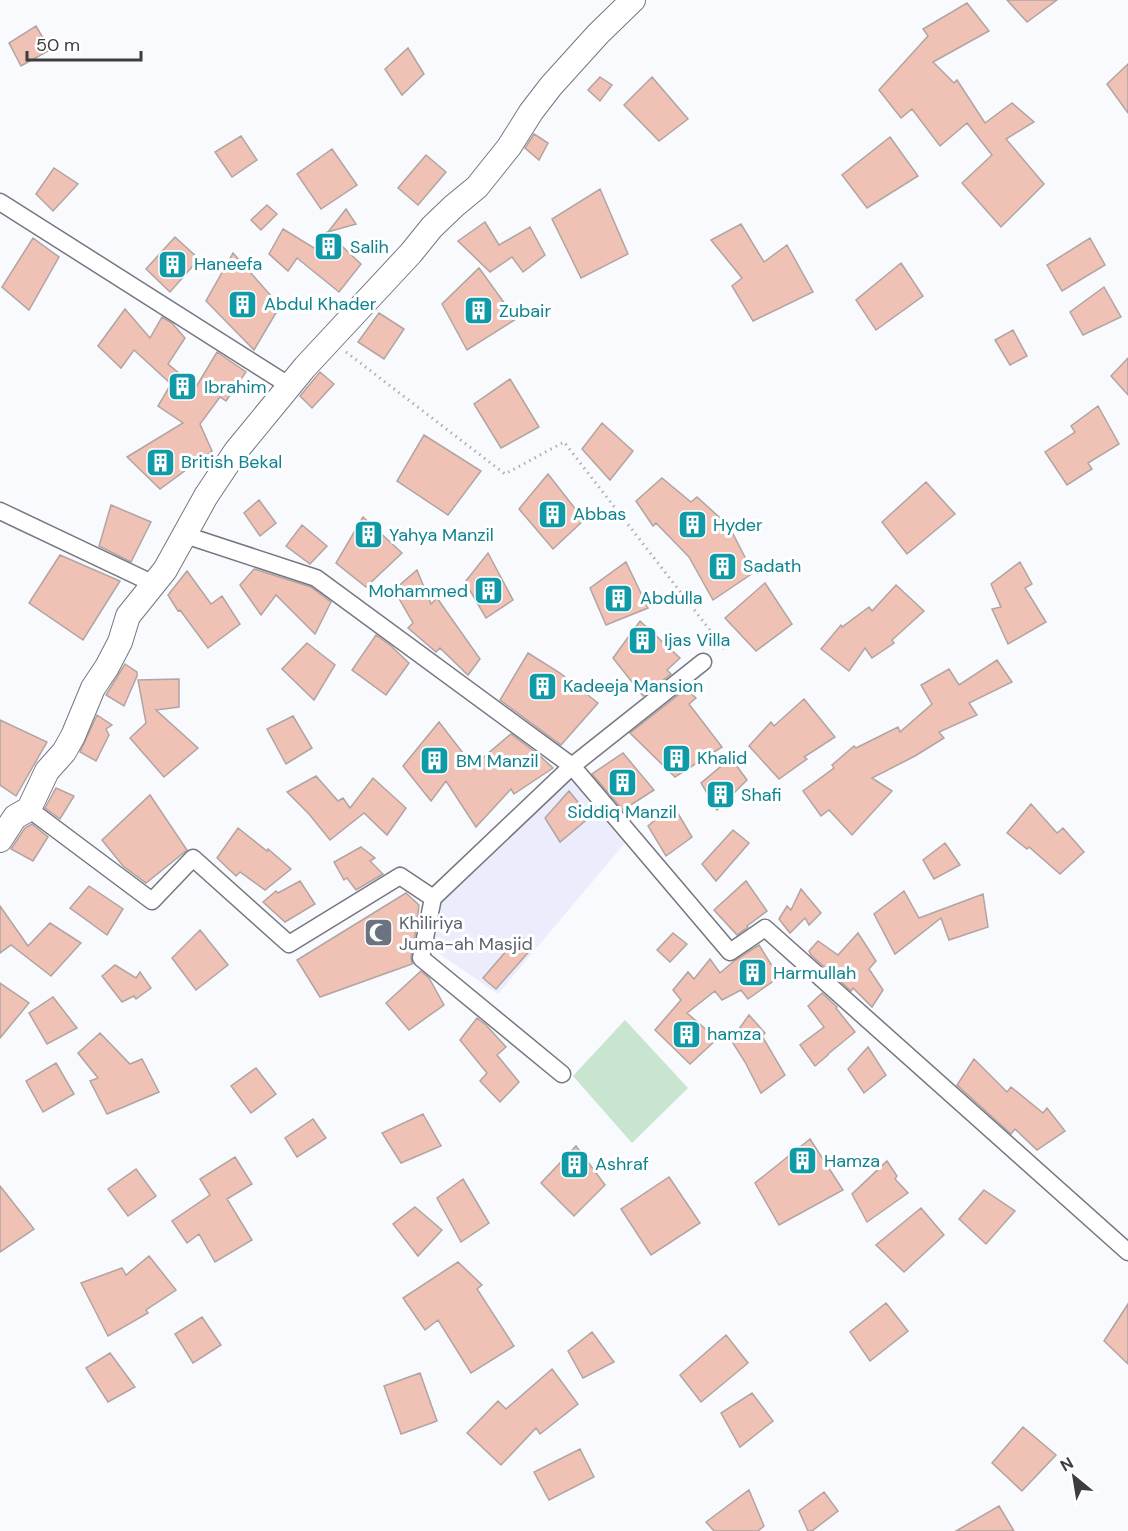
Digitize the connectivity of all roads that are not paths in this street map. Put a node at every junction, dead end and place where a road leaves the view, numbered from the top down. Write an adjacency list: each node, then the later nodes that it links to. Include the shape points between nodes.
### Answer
1 (633, 0): 3 (main road, via 551,87 477,187 432,227)
2 (0, 202): 3 (street)
3 (290, 386): 5 (main road, via 236,451)
4 (0, 511): 6 (street)
5 (185, 535): 6 (main road); 8 (street, via 316,578)
6 (153, 584): 9 (main road, via 128,616 120,642 93,688 73,736 47,771)
7 (703, 662): 8 (street)
8 (572, 766): 11 (street); 13 (street, via 730,952 765,928)
9 (29, 809): 10 (main road, via 15,817); 11 (street, via 152,901 193,858 289,944 400,876)
10 (0, 840)
11 (433, 898): 12 (street, via 421,958)
12 (562, 1074)
13 (1128, 1252)

